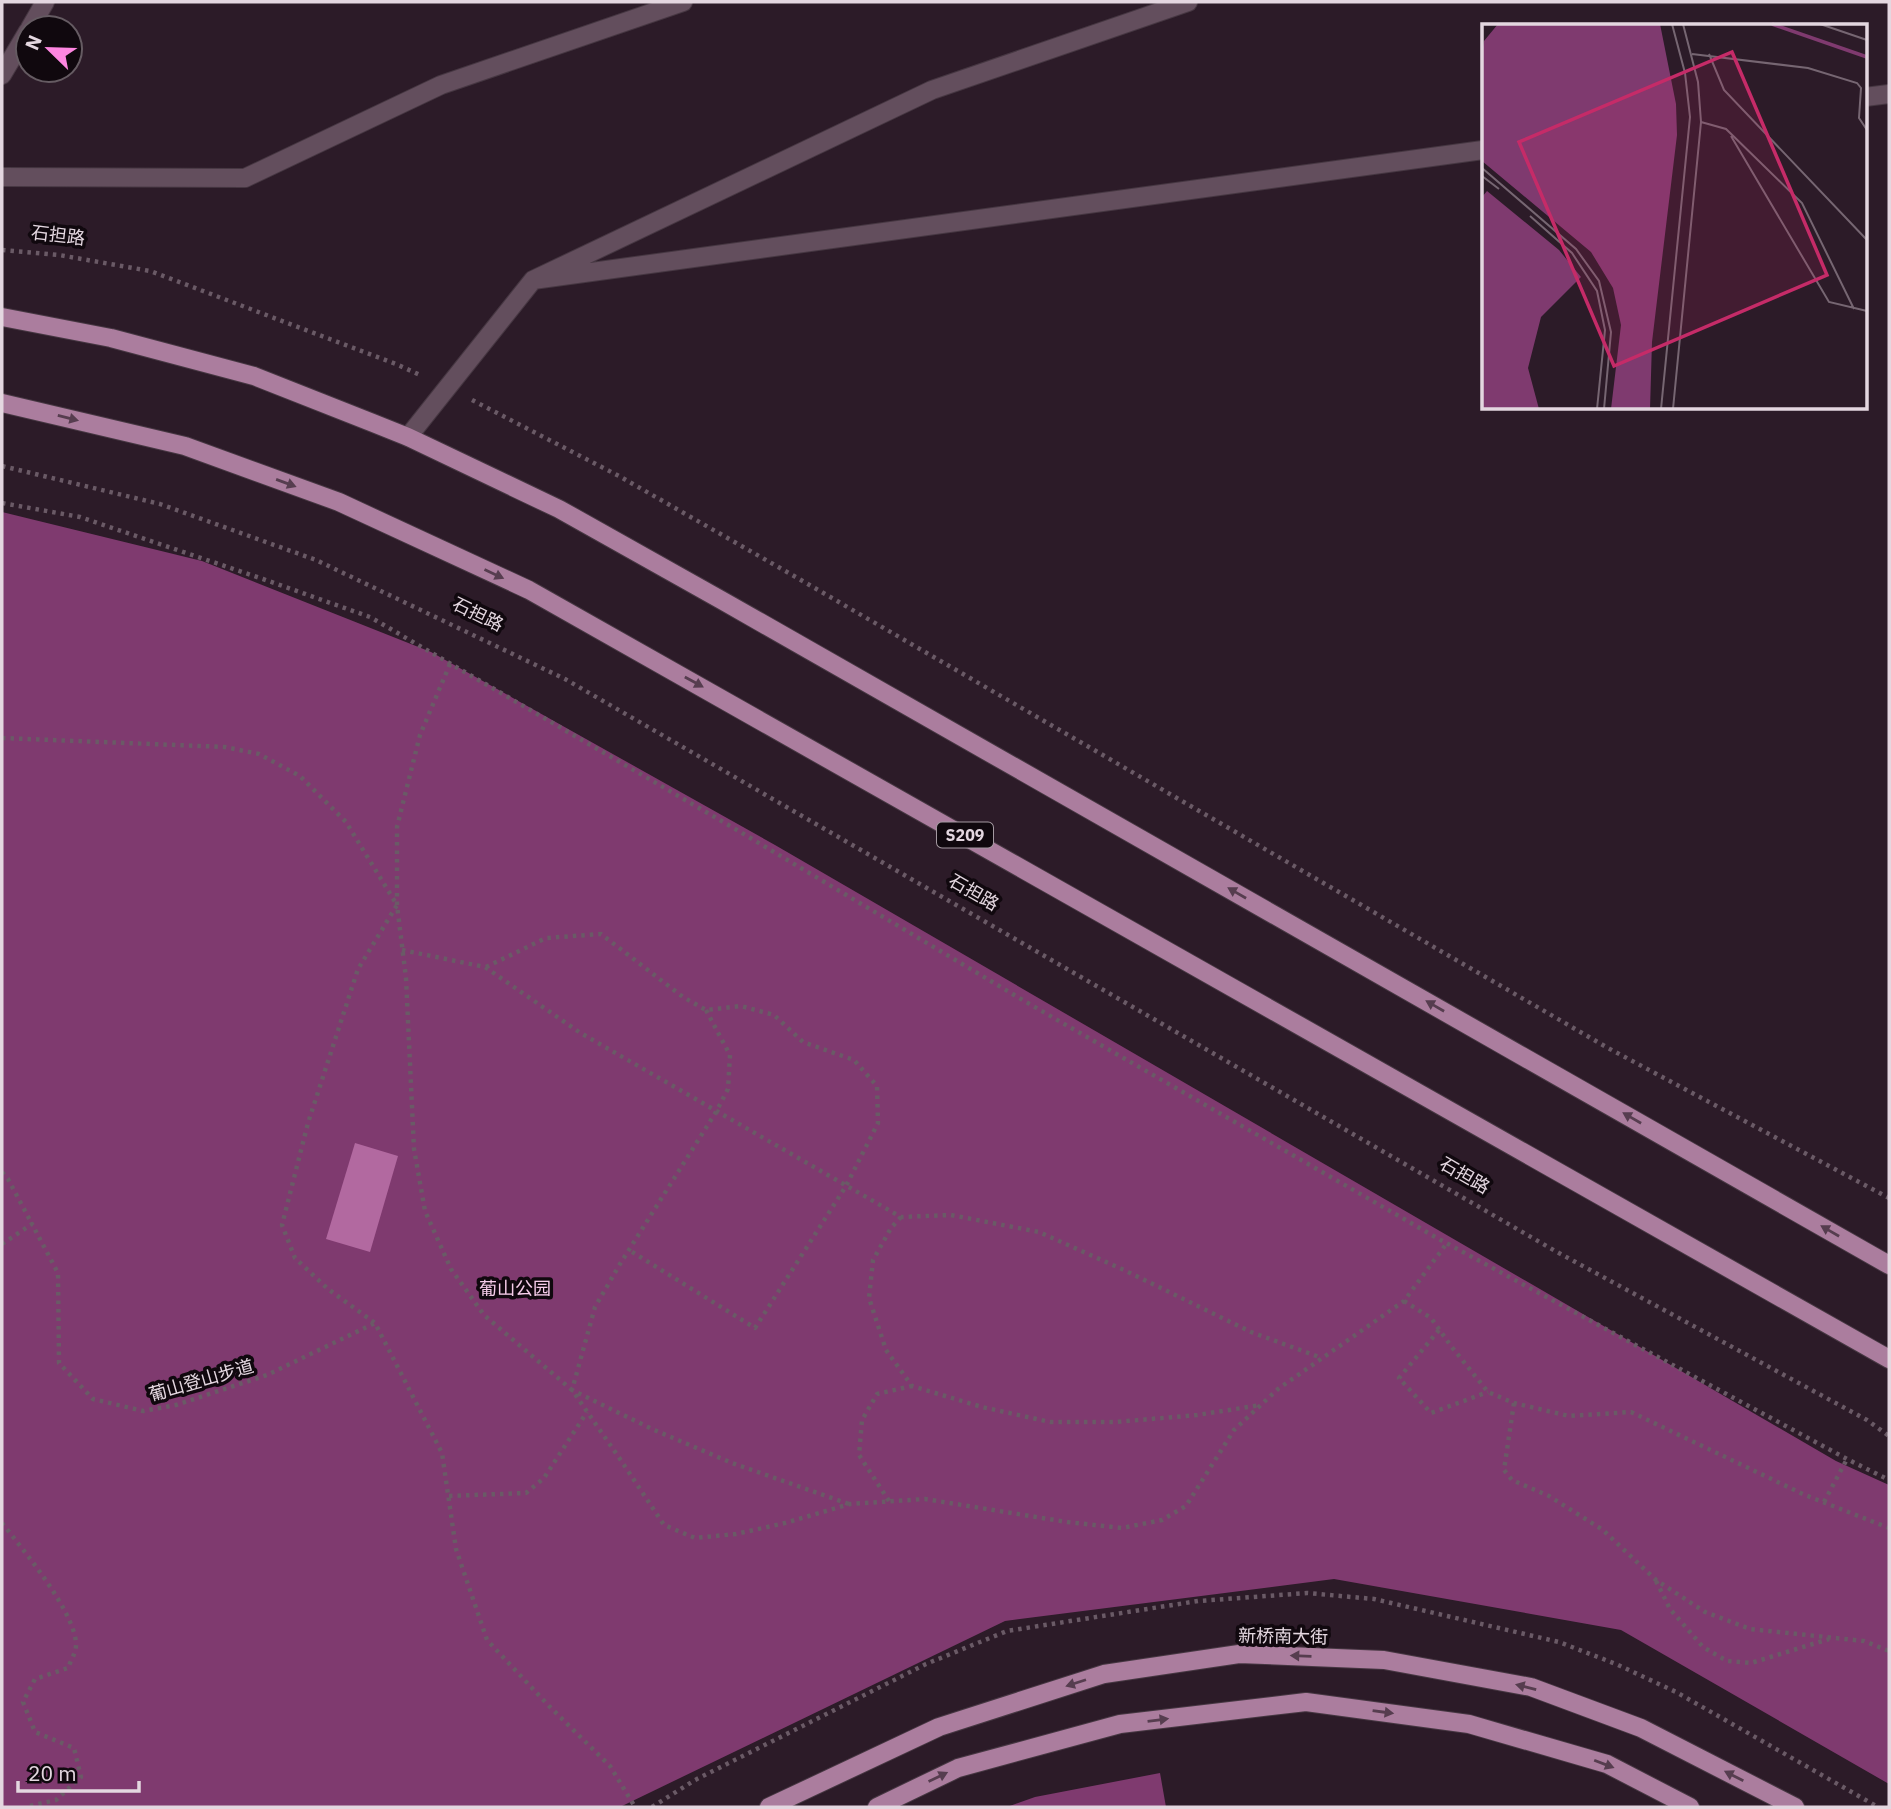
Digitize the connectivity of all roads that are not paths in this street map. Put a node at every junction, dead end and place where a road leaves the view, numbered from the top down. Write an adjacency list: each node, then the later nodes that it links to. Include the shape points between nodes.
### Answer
1 (683, 2): 8 (street, via 441,85 245,178)
2 (1188, 2): 9 (street, via 932,90)
3 (14, 55): 4 (street)
4 (2, 75)
5 (1889, 94): 6 (street)
6 (1867, 97)
7 (1482, 150): 9 (street)
8 (2, 177)
9 (533, 280): 12 (street)
10 (2, 317): 12 (main road, via 111,338 254,376)
11 (2, 403): 14 (main road, S209, one-way to 14, via 198,451 340,502 529,590)
12 (408, 437): 13 (main road, one-way to 12, via 559,509)
13 (1889, 1265)
14 (1889, 1359)
15 (769, 1807): 18 (main road, 新桥南大街, one-way to 15, via 1641,1728 1531,1687 1384,1660 1239,1654 1104,1674 939,1727)
16 (877, 1807): 17 (main road, one-way to 17, via 958,1768 1120,1724 1306,1702 1469,1724 1607,1764)
17 (1690, 1807)
18 (1795, 1807)

